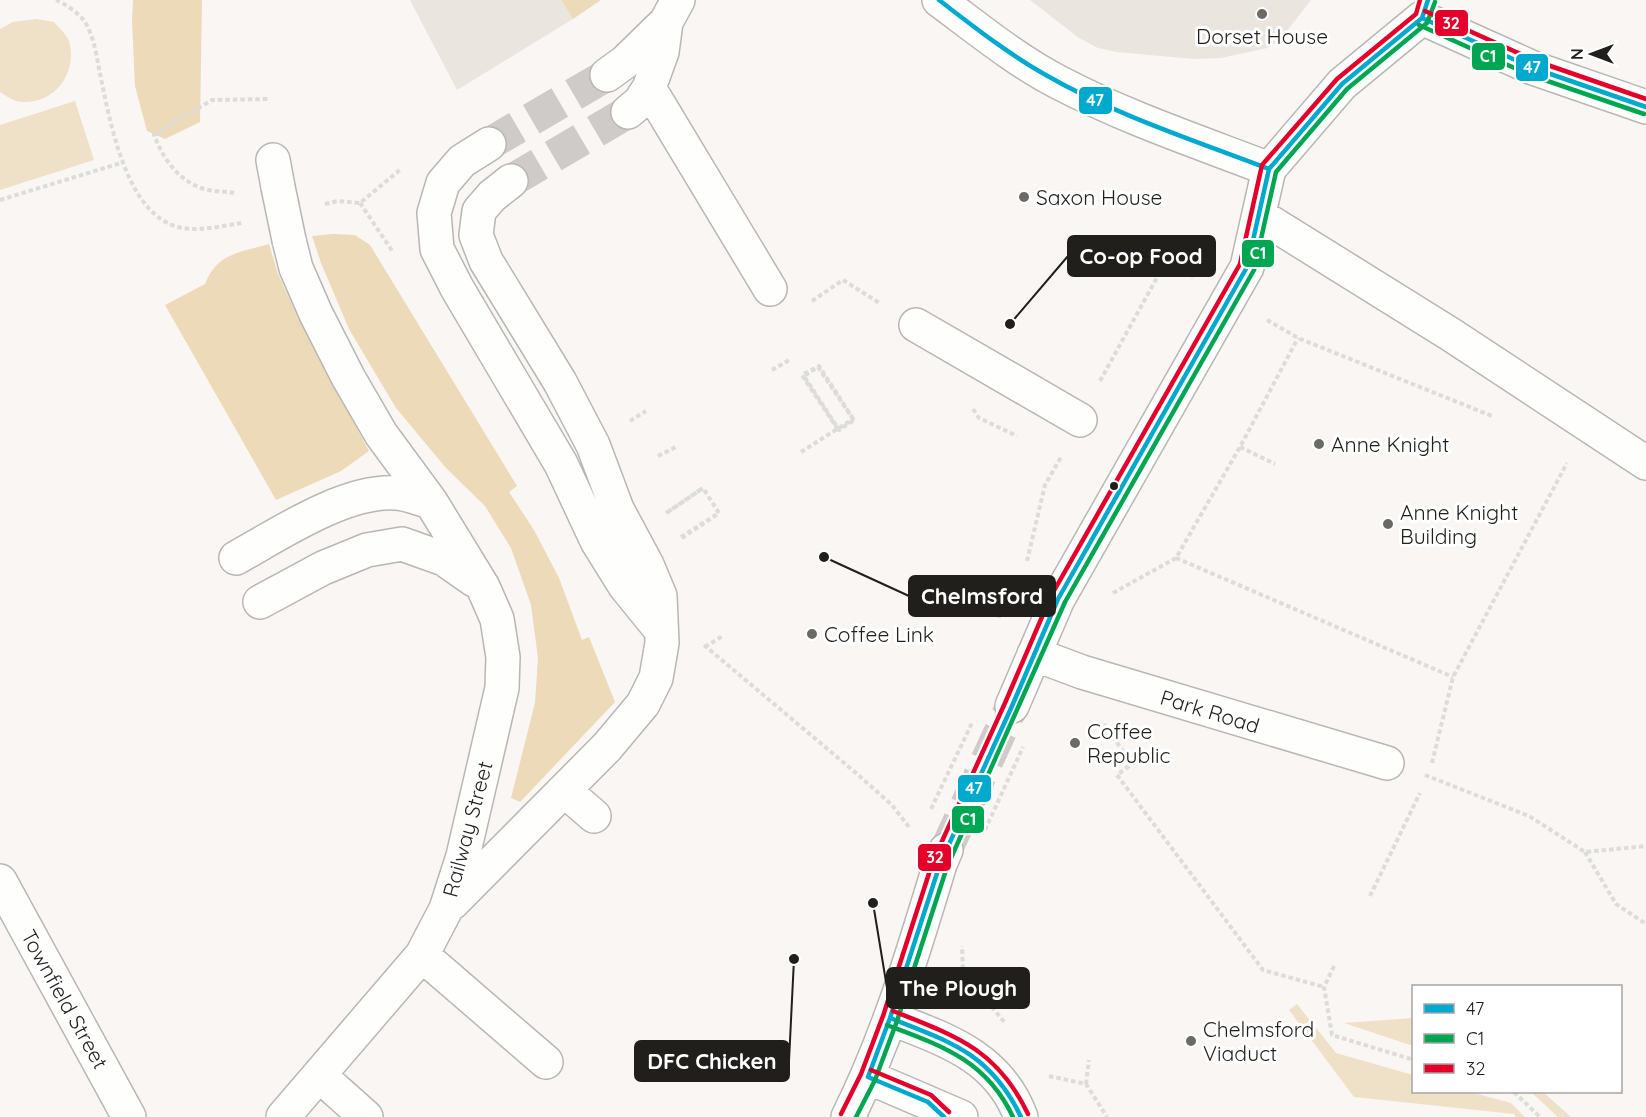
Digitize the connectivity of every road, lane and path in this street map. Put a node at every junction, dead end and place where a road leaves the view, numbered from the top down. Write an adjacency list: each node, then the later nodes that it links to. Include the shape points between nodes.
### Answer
1 (56, 0): 9 (path, via 84,20 94,44)
2 (939, 0): 10 (street, via 1059,83)
3 (1425, 9): 7 (street, via 1533,68); 10 (street, via 1342,84)
4 (672, 11): 5 (street, via 625,62); 22 (street, via 662,52 639,100)
5 (607, 75)
6 (268, 99): 14 (path, via 212,100 154,135 168,165 185,180 201,188 234,192)
7 (1646, 107)
8 (489, 144): 47 (street, via 462,161 443,183 434,213 437,249 561,464 597,541 625,586)
9 (124, 162): 13 (path); 20 (path, via 137,194 154,215 177,227)
10 (1269, 169): 18 (street)
11 (276, 173): 38 (street, Railway Street, bridge, via 296,268 316,314 381,434)
12 (511, 181): 47 (street, via 479,211 476,235 486,261 560,382 593,445 617,510 648,565 660,596)
13 (0, 200)
14 (236, 202)
15 (360, 203): 16 (path, via 338,201)
16 (318, 206)
17 (238, 213): 20 (path)
18 (1259, 215): 36 (street); 51 (street, via 1247,267 1058,599)
19 (252, 221): 20 (path)
20 (240, 223)
21 (1202, 282): 29 (path, via 1166,263)
22 (770, 289)
23 (1262, 317): 25 (path)
24 (916, 325): 29 (street)
25 (1298, 338): 28 (path); 32 (path)
26 (791, 360): 27 (path)
27 (772, 370)
28 (1497, 418)
29 (1080, 420): 42 (path, via 1046,485)
30 (839, 431): 33 (path, via 832,422 802,375 819,366 854,420 839,430 833,421 815,394 804,376 818,367 853,419 844,424 835,430)
31 (676, 447): 34 (path)
32 (1240, 447): 37 (path); 52 (path, via 1176,558)
33 (801, 452)
34 (658, 456)
35 (1569, 459): 52 (path)
36 (1646, 463)
37 (1275, 464)
38 (431, 502): 41 (street, via 395,493 361,497 291,527); 44 (street, Railway Street)
39 (670, 522): 40 (path, via 665,514 703,488 720,513 681,538)
40 (676, 530)
41 (236, 558)
42 (1027, 563)
43 (966, 585): 46 (path, via 978,606)
44 (483, 586): 45 (street, via 444,559 402,544 367,550 323,568); 68 (street, Railway Street, via 497,620 503,657 502,688 463,856)
45 (260, 603)
46 (993, 614)
47 (660, 629): 59 (street, via 662,643 656,678 643,704)
48 (724, 635): 50 (path)
49 (696, 639): 50 (path)
50 (705, 647): 65 (path, via 892,805)
51 (1034, 654): 53 (street); 57 (street, Park Road, via 1082,672)
52 (1453, 677): 58 (path)
53 (1012, 706)
54 (974, 720): 60 (path)
55 (1101, 720): 73 (path, via 1132,764 1117,775 1263,970)
56 (1025, 741): 62 (path)
57 (1387, 763)
58 (1431, 765)
59 (564, 790): 61 (street); 68 (street)
60 (930, 811)
61 (594, 816)
62 (983, 833)
63 (1646, 846): 64 (path)
64 (1585, 852): 67 (path, via 1529,816 1429,776); 69 (path, via 1616,904)
65 (943, 857): 74 (street)
66 (0, 881): 85 (street, Townfield Street)
67 (1370, 896)
68 (446, 909): 70 (street, Railway Street)
69 (1646, 924)
70 (422, 955): 78 (street); 80 (street, Railway Street)
71 (1334, 966): 73 (path)
72 (963, 972): 75 (path)
73 (1323, 987): 77 (path, via 1332,1035)
74 (890, 1018): 81 (street); 90 (street, via 968,1051 994,1073)
75 (1013, 1033)
76 (1089, 1060): 82 (path)
77 (1412, 1060)
78 (546, 1062)
79 (1042, 1067): 82 (path, via 1049,1076)
80 (320, 1076): 86 (street, Railway Street); 87 (street)
81 (868, 1077): 84 (street); 88 (street)
82 (1086, 1084): 91 (path)
83 (1515, 1093): 92 (path)
84 (936, 1109): 89 (street)
85 (129, 1117)
86 (283, 1117)
87 (366, 1117)
88 (848, 1117)
89 (961, 1117)
90 (1021, 1117)
91 (1107, 1117)
92 (1540, 1117)

